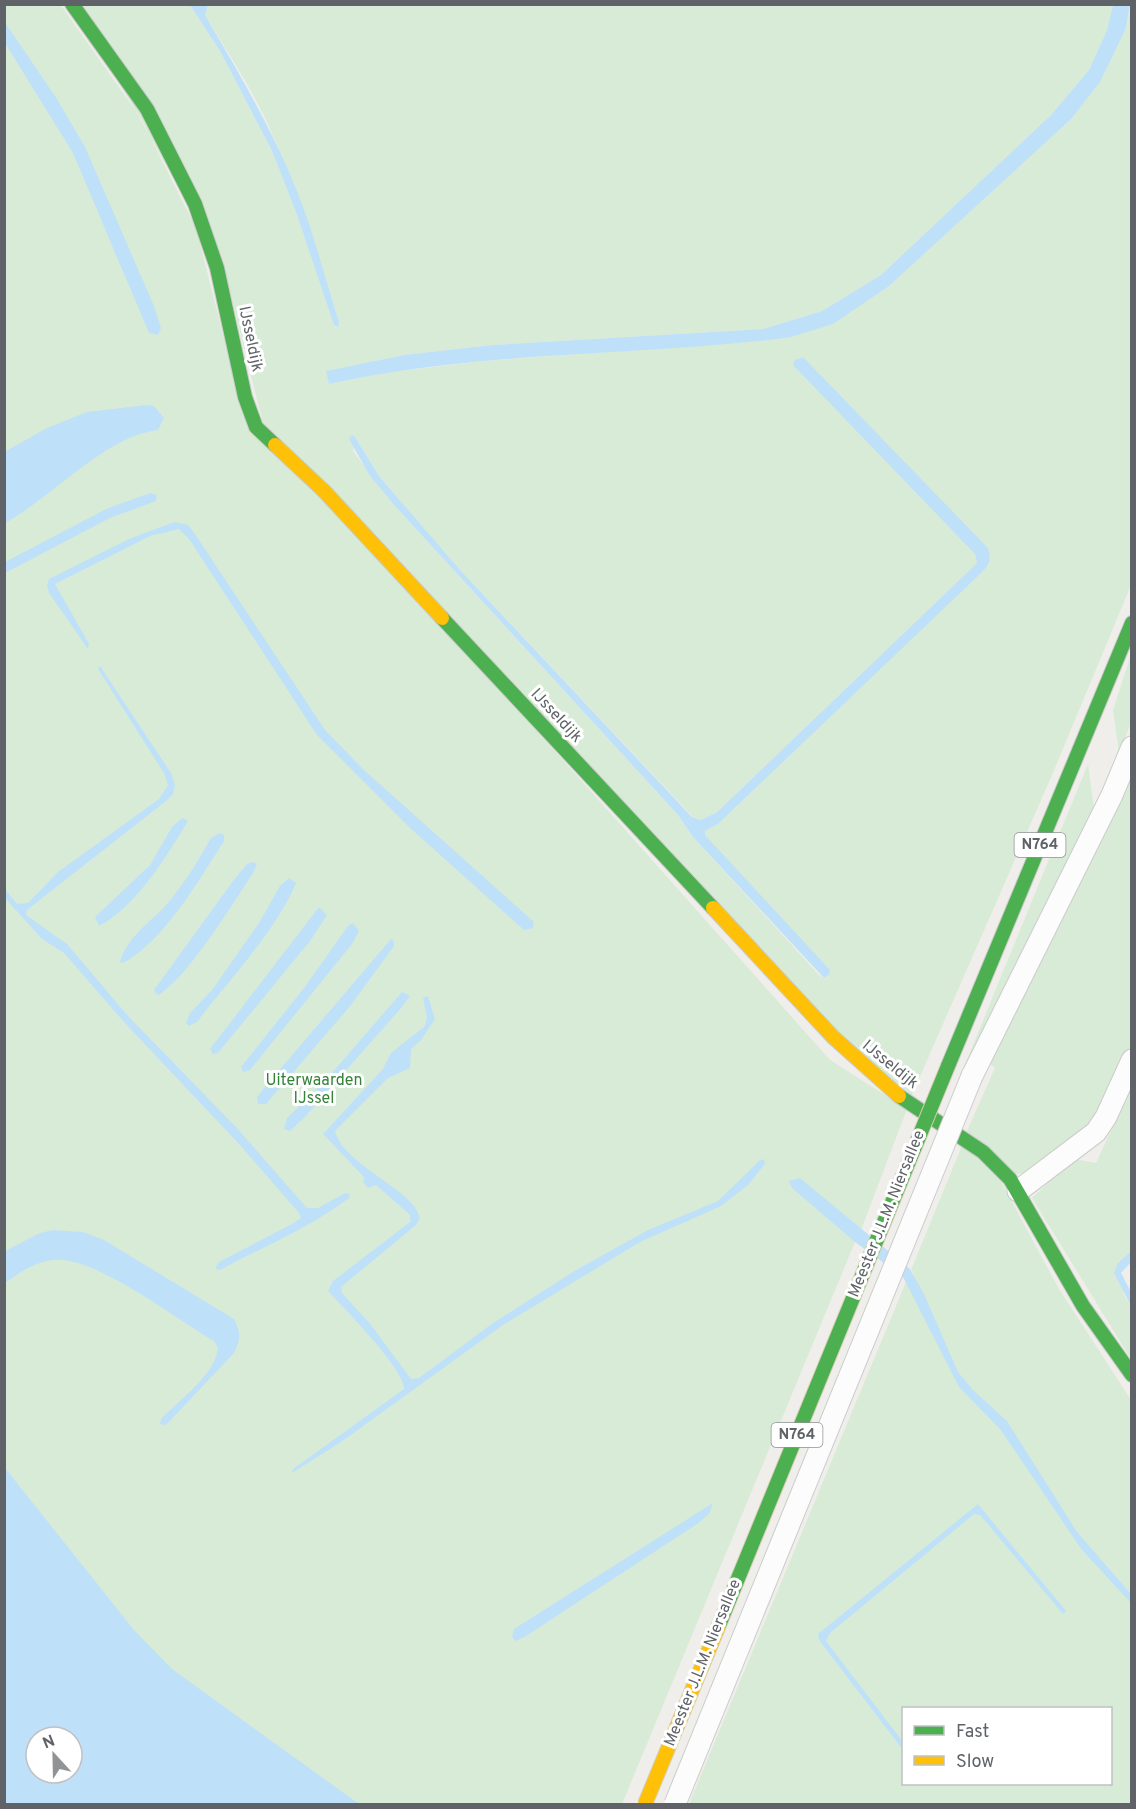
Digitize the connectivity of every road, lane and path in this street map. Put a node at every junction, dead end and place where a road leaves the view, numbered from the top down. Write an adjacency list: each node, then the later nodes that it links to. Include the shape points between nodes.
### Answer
1 (72, 4): 5 (street, IJsseldijk, via 147,109 195,204 217,268 245,397 256,427 324,491 833,1037 896,1094 983,1152)
2 (1131, 623): 7 (street, Meester J.L.M. Niersallee / N764, bridge)
3 (1131, 747): 8 (street, Meester J.L.M. Niersallee, bridge, via 1112,795 972,1076)
4 (1131, 1060): 5 (street, via 1106,1117 1095,1132)
5 (1018, 1191): 6 (street, IJsseldijk, via 1077,1296)
6 (1131, 1375)
7 (645, 1804)
8 (675, 1804)

